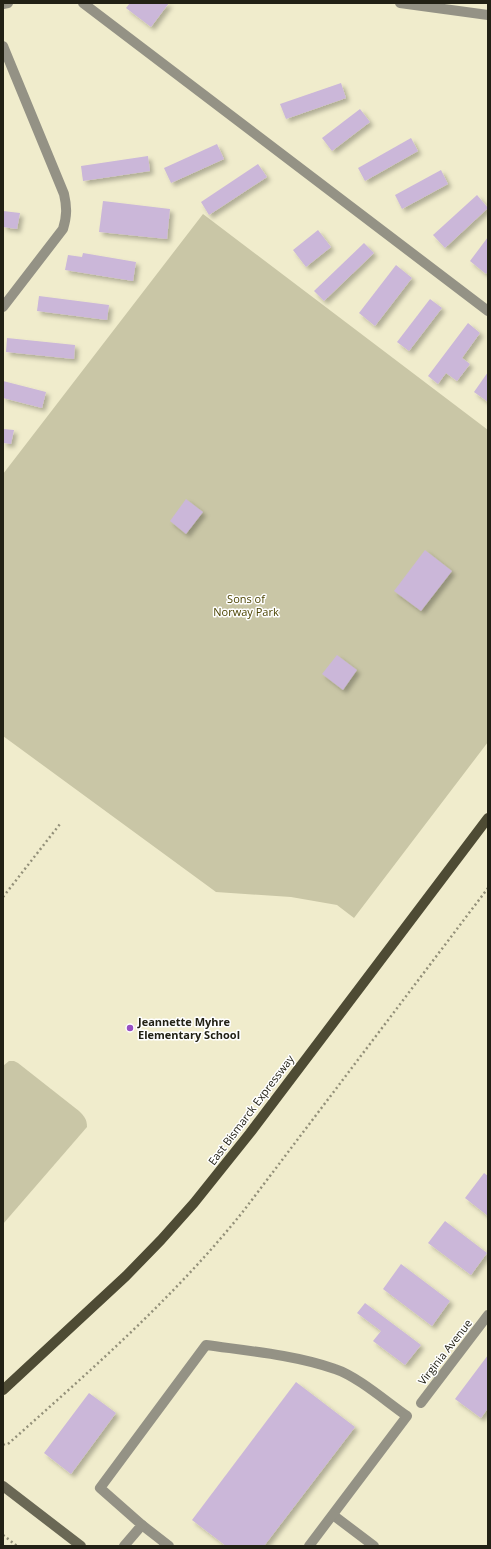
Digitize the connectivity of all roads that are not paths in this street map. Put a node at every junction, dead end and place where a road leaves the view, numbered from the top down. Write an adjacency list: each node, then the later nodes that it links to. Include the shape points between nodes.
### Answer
1 (8, 3): 4 (street)
2 (83, 3): 8 (street)
3 (400, 3): 5 (street)
4 (3, 4)
5 (488, 15)
6 (3, 46): 7 (street, via 67,206 63,229)
7 (3, 307)
8 (488, 311)
9 (488, 818): 11 (main road, East Bismarck Expressway, via 250,1133 194,1203 126,1276)
10 (488, 1315): 12 (street, Virginia Avenue)
11 (3, 1390)
12 (421, 1403)
13 (3, 1486): 16 (street)
14 (333, 1515): 15 (street, via 407,1416 336,1369 285,1357 206,1345 100,1488); 19 (street); 20 (street)
15 (142, 1525): 17 (street); 18 (street)
16 (81, 1546)
17 (124, 1546)
18 (169, 1546)
19 (309, 1546)
20 (374, 1546)

